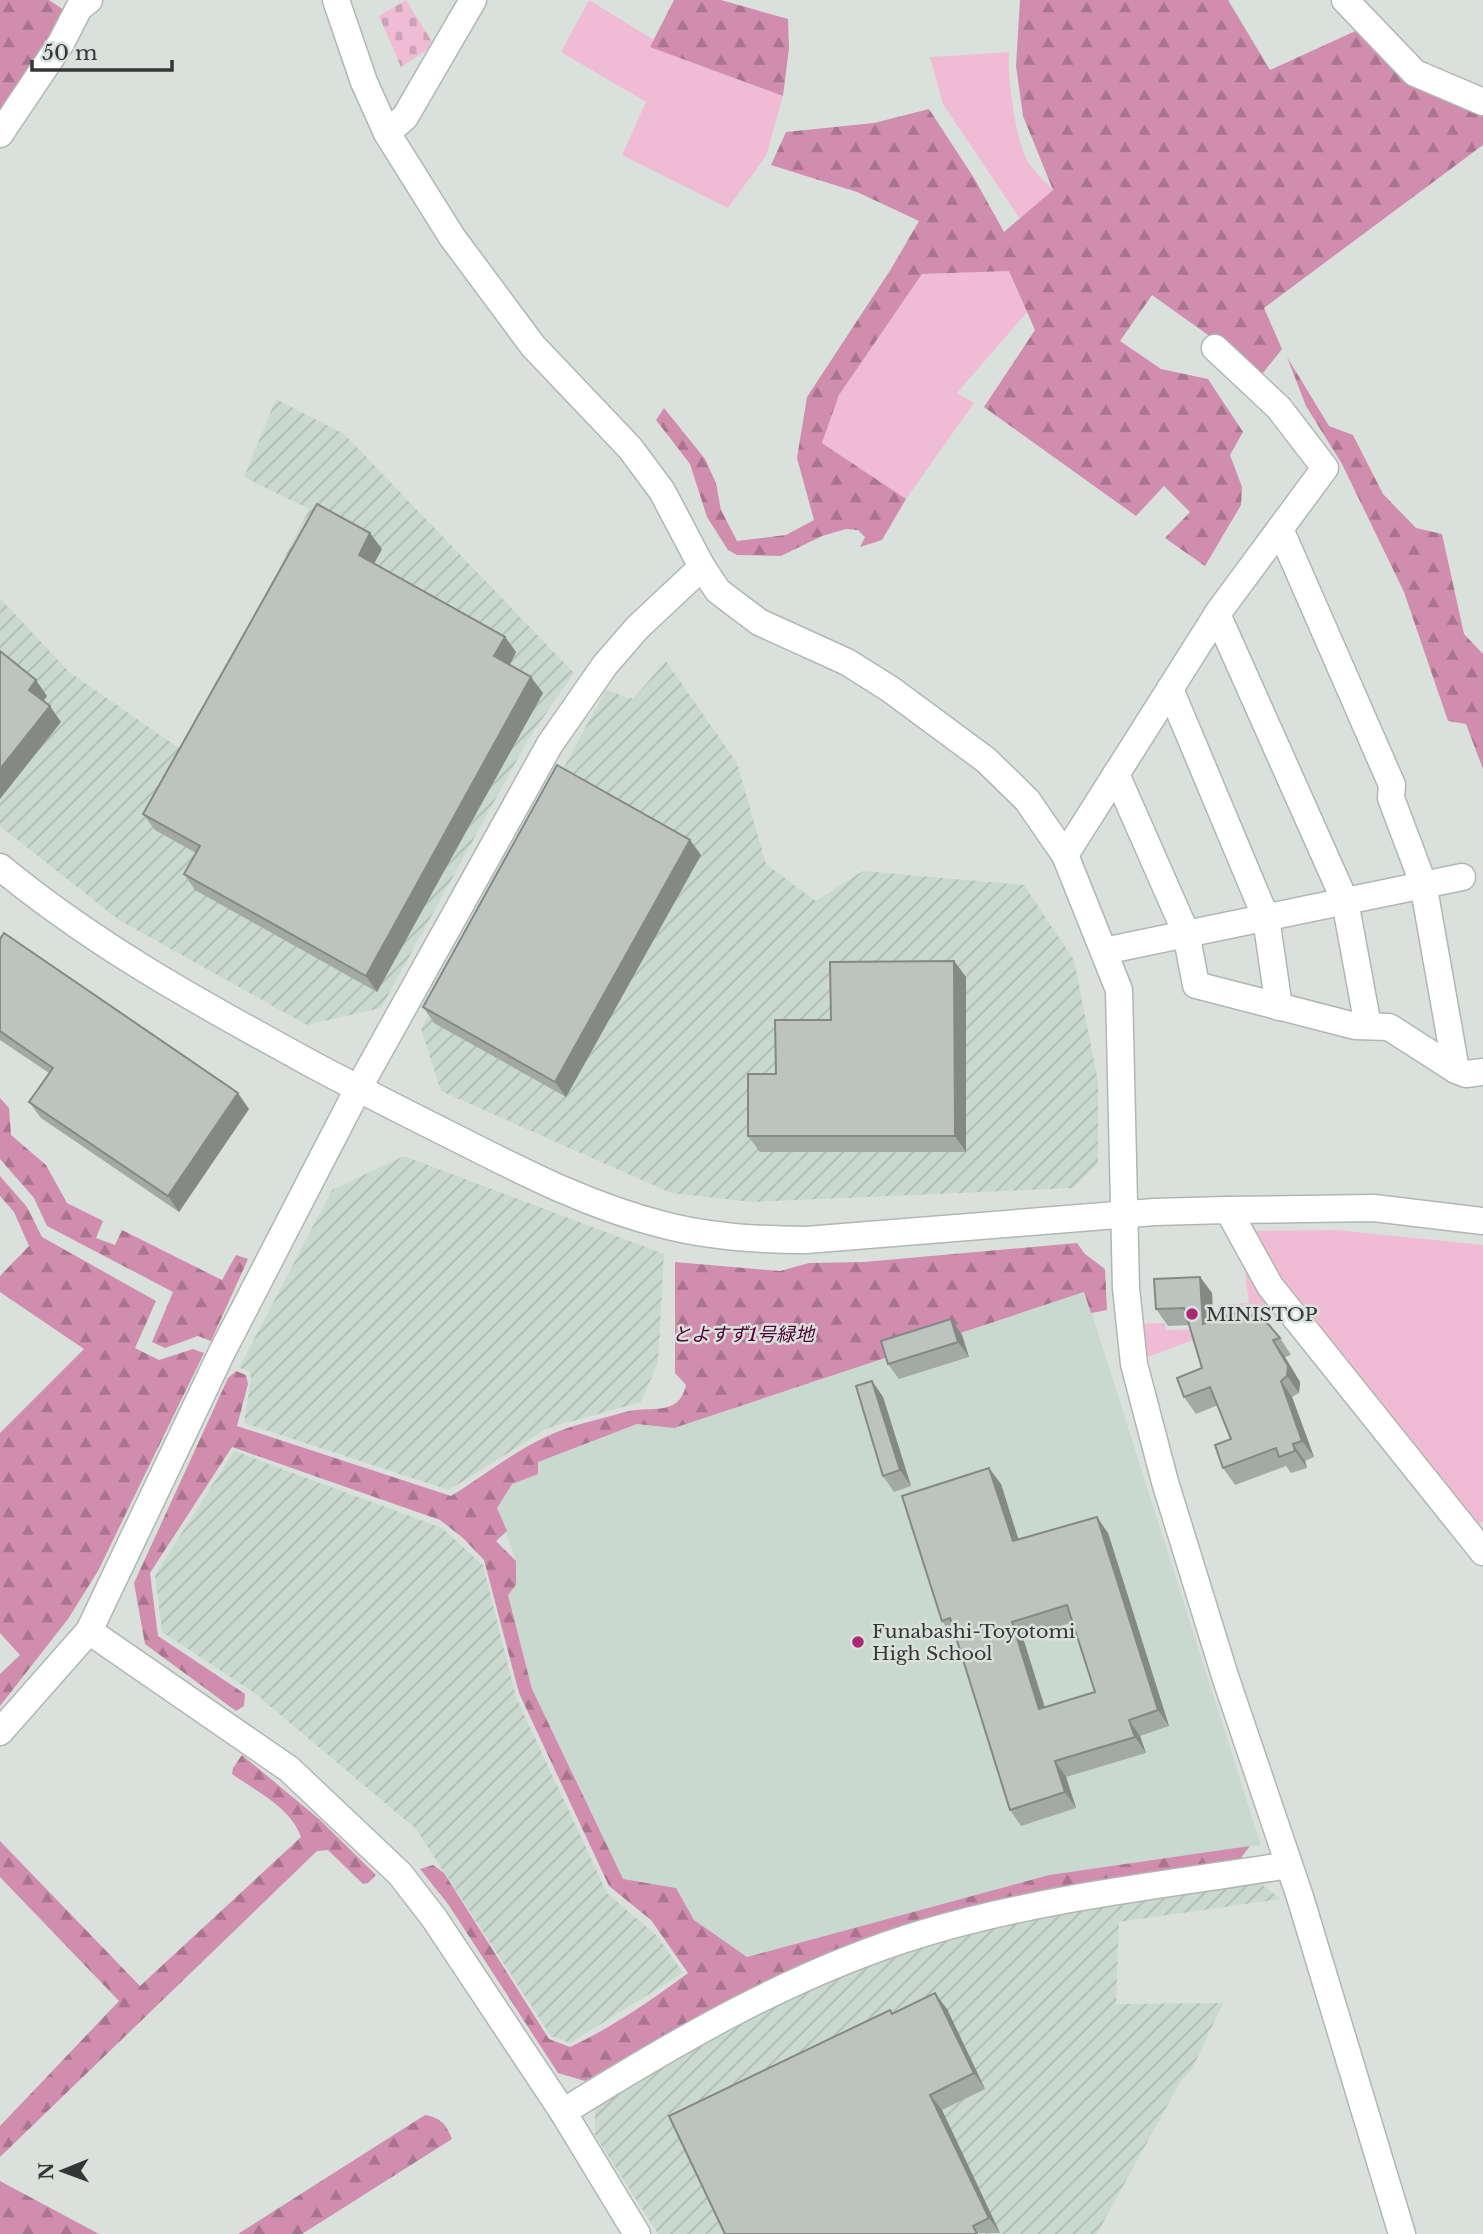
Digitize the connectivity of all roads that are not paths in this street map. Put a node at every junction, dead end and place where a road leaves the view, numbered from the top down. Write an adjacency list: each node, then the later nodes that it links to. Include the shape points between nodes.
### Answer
1 (336, 0): 6 (street)
2 (474, 0): 6 (street, via 405,117)
3 (1345, 0): 5 (street, via 1415,73)
4 (77, 3): 7 (street, via 61,43)
5 (1483, 102)
6 (387, 133): 10 (street, via 452,237 533,346 630,448 663,491)
7 (0, 134)
8 (1214, 348): 9 (street, via 1279,408 1325,468)
9 (1280, 529): 11 (street); 17 (street, via 1392,785 1391,798)
10 (702, 567): 14 (street, via 718,591 759,622 847,662 986,760 1027,800); 26 (street, via 637,628 577,702)
11 (1217, 614): 12 (street); 18 (street)
12 (1170, 689): 13 (street); 19 (street)
13 (1116, 774): 14 (street); 20 (street)
14 (1065, 855): 21 (street)
15 (0, 867): 26 (street, via 47,905 167,985)
16 (1462, 877): 17 (street)
17 (1423, 883): 18 (street); 24 (street)
18 (1345, 901): 19 (street); 23 (street)
19 (1266, 918): 20 (street); 22 (street)
20 (1186, 933): 21 (street); 22 (street, via 1196,985)
21 (1104, 951): 28 (street, via 1119,990)
22 (1279, 1006): 23 (street)
23 (1368, 1026): 24 (street, via 1389,1027)
24 (1456, 1070): 25 (street)
25 (1483, 1072)
26 (358, 1089): 28 (street, via 583,1200 703,1233 806,1240); 31 (street, via 221,1354)
27 (1228, 1210): 28 (street); 29 (street, via 1374,1208); 30 (street, via 1270,1286)
28 (1124, 1215): 33 (street, via 1129,1329 1143,1405 1225,1676)
29 (1483, 1221)
30 (1483, 1552)
31 (89, 1631): 32 (street); 34 (street, via 289,1769 370,1842 434,1917)
32 (0, 1732)
33 (1289, 1865): 34 (street, via 1055,1900 922,1933 838,1964 730,2013); 36 (street)
34 (563, 2112): 35 (street)
35 (637, 2234)
36 (1402, 2234)

